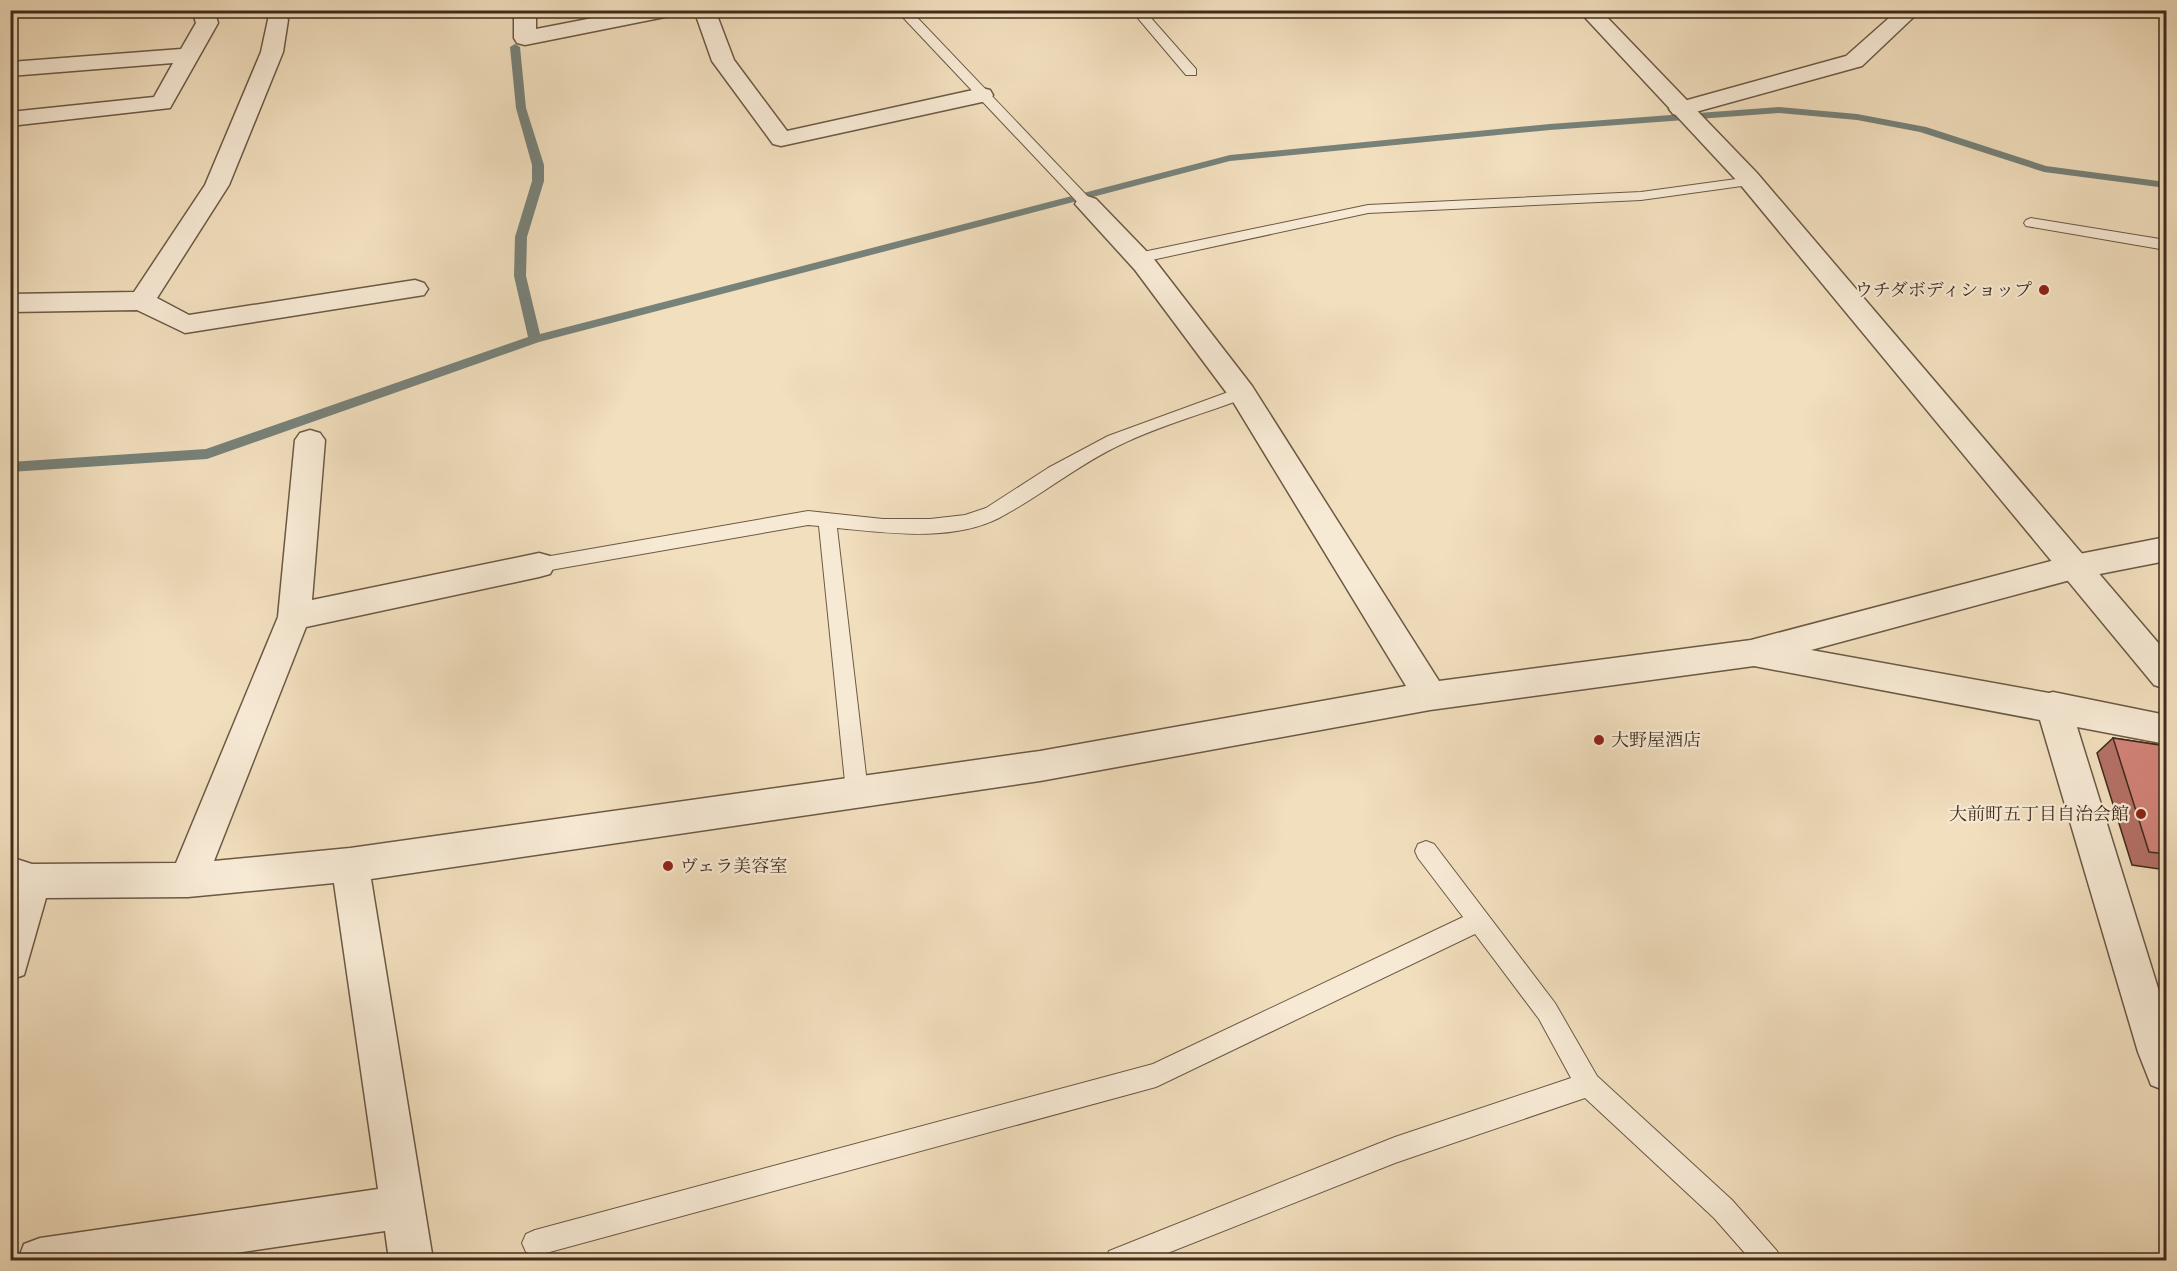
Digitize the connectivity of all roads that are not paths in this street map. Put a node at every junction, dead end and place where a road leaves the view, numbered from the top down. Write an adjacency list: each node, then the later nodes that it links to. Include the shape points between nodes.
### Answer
1 (203, 10): 10 (street, via 207,23)
2 (525, 10): 3 (street, via 525,38)
3 (670, 10)
4 (704, 10): 13 (street, via 723,61 781,139)
5 (902, 10): 13 (lane)
6 (1137, 10): 12 (lane)
7 (1588, 10): 14 (street)
8 (1911, 10): 14 (street, via 1854,61)
9 (277, 20): 22 (street, via 272,52 217,185)
10 (189, 55): 11 (street); 15 (street, via 162,103)
11 (10, 69)
12 (1191, 72)
13 (982, 95): 17 (lane)
14 (1682, 109): 16 (street)
15 (10, 119)
16 (1751, 181): 20 (lane, via 1641,196 1368,209); 29 (street, via 1849,293)
17 (1087, 204): 20 (street)
18 (2031, 222): 19 (lane)
19 (2166, 245)
20 (1138, 258): 24 (street)
21 (415, 290): 22 (street, via 185,324)
22 (142, 301): 23 (street)
23 (10, 303)
24 (1242, 393): 26 (lane, via 1114,440 992,513 966,522 884,526); 33 (street)
25 (309, 440): 30 (street)
26 (826, 519): 28 (lane, via 808,518); 36 (lane)
27 (2166, 549): 29 (street)
28 (539, 565): 30 (street)
29 (2074, 567): 31 (street); 32 (street)
30 (294, 617): 40 (street)
31 (1751, 653): 33 (street); 34 (street)
32 (2166, 675)
33 (1430, 696): 36 (street, via 1040,766)
34 (2053, 706): 35 (street); 43 (street)
35 (2166, 729)
36 (857, 792): 38 (street)
37 (1426, 851): 41 (lane)
38 (350, 864): 40 (street); 45 (street)
39 (21, 877): 40 (street); 42 (street)
40 (188, 880)
41 (1479, 921): 44 (lane, via 1547,1011); 46 (lane, via 1156,1075)
42 (10, 962)
43 (2166, 1071)
44 (1588, 1085): 49 (lane, via 1395,1150); 50 (lane, via 1723,1209)
45 (402, 1207): 47 (street); 48 (street)
46 (535, 1244)
47 (40, 1260)
48 (411, 1260)
49 (1118, 1260)
50 (1768, 1260)

